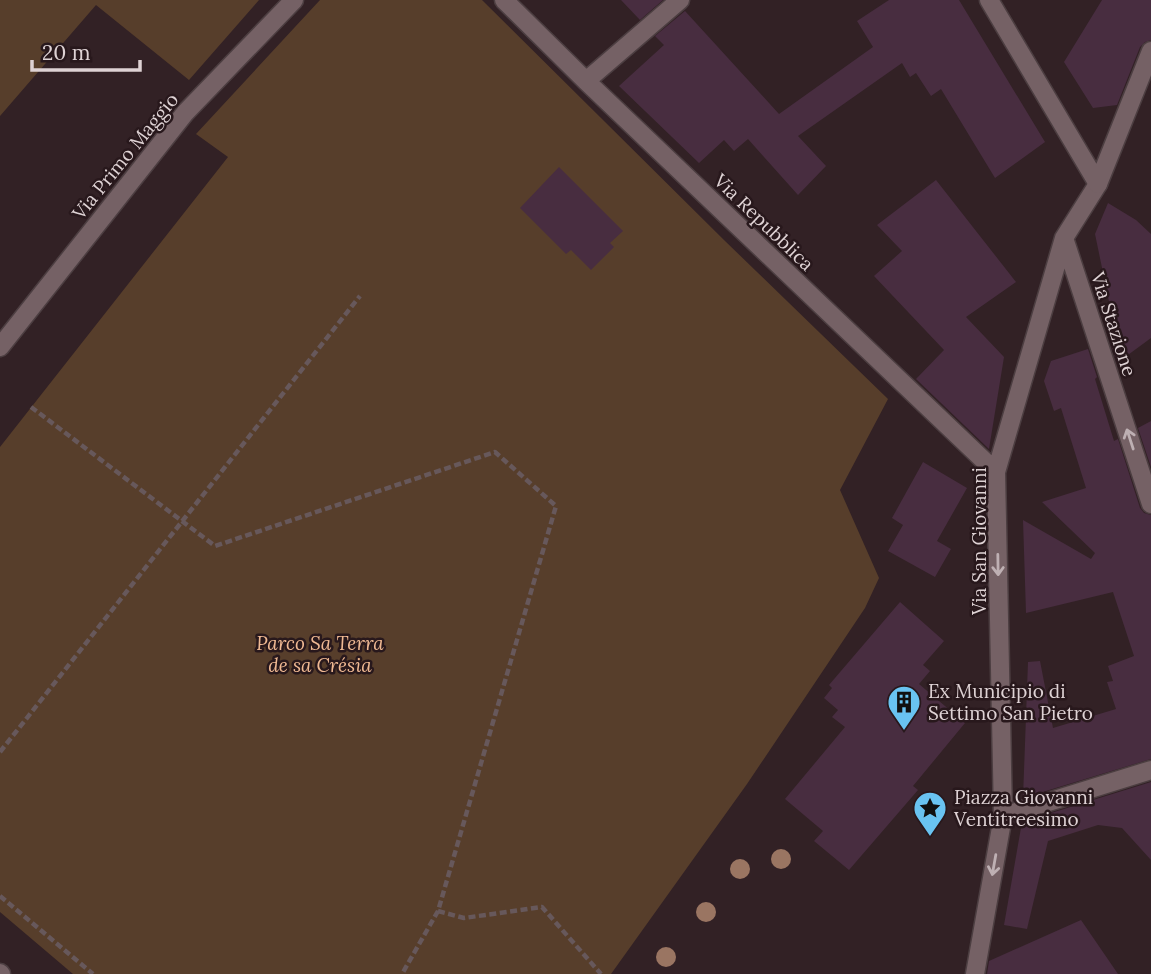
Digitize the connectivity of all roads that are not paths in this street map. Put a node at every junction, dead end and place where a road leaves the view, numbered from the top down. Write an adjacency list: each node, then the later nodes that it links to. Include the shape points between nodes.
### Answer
1 (294, 0): 9 (street, Via Primo Maggio, via 185,113)
2 (504, 0): 6 (street, Via Repubblica)
3 (680, 0): 6 (street)
4 (989, 0): 7 (street)
5 (1151, 51): 7 (street, Via San Giovanni)
6 (586, 81): 10 (street, Via Repubblica)
7 (1098, 184): 8 (street, Via San Giovanni)
8 (1064, 238): 10 (street, Via San Giovanni); 11 (street, Via Stazione, one-way to 8)
9 (0, 347)
10 (996, 472): 13 (street, Via San Giovanni, one-way to 13)
11 (1151, 504)
12 (1151, 771): 13 (street)
13 (1003, 816): 14 (street, Via San Giovanni, one-way to 14)
14 (975, 974)

